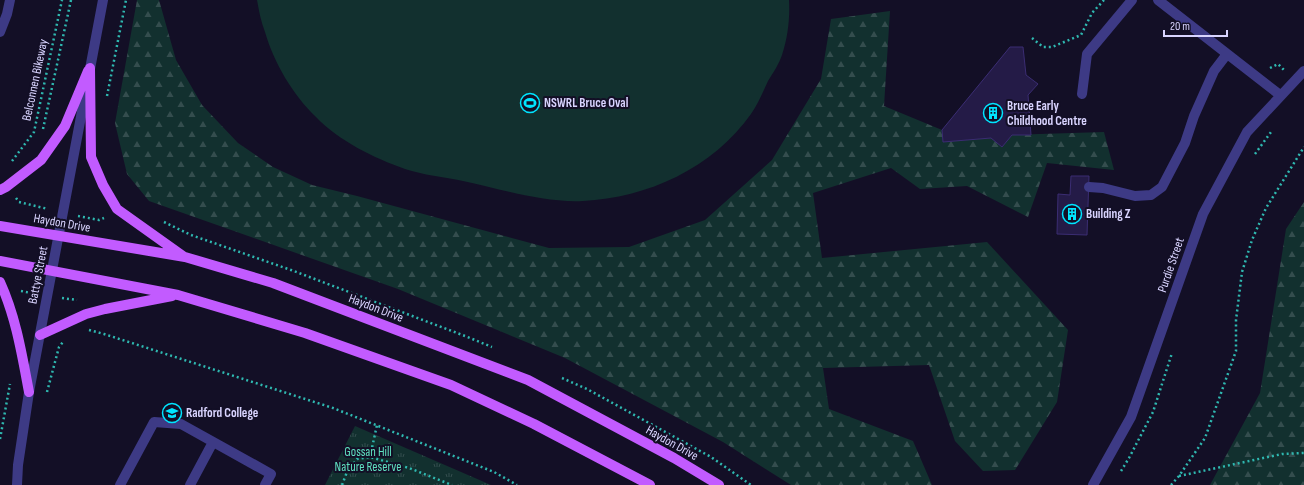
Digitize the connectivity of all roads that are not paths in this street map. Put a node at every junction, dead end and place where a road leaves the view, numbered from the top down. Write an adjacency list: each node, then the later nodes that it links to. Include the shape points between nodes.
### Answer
1 (10, 0): 5 (street)
2 (103, 0): 7 (street, Battye Street)
3 (1132, 0): 9 (street, via 1087,54)
4 (1158, 0): 6 (street)
5 (0, 32)
6 (1227, 54): 10 (street); 11 (street, via 1214,70 1185,143 1162,188 1151,195 1135,196)
7 (90, 68): 12 (main road, via 65,126 41,160); 14 (street, Battye Street); 15 (main road, via 91,157 103,185 117,209)
8 (1304, 71): 10 (street, Purdie Street)
9 (1082, 94)
10 (1280, 95): 29 (street, Purdie Street, via 1247,132 1203,214 1131,418)
11 (1089, 187)
12 (0, 190)
13 (0, 226): 14 (main road, Haydon Drive)
14 (59, 236): 15 (main road, Haydon Drive); 17 (street, Battye Street)
15 (185, 257): 28 (main road, Haydon Drive, via 273,283 528,380)
16 (0, 261): 17 (main road)
17 (52, 271): 19 (main road); 20 (street, Battye Street)
18 (0, 282): 21 (main road, via 17,330)
19 (178, 295): 20 (main road, via 86,314); 27 (main road, via 305,332 451,385 534,424)
20 (40, 335): 21 (street, Battye Street)
21 (29, 392): 23 (street, Battye Street)
22 (213, 442): 24 (street, via 180,424 154,422); 25 (street); 26 (street, via 271,474)
23 (17, 485)
24 (120, 485)
25 (190, 485)
26 (265, 485)
27 (650, 485)
28 (719, 485)
29 (1093, 485)

